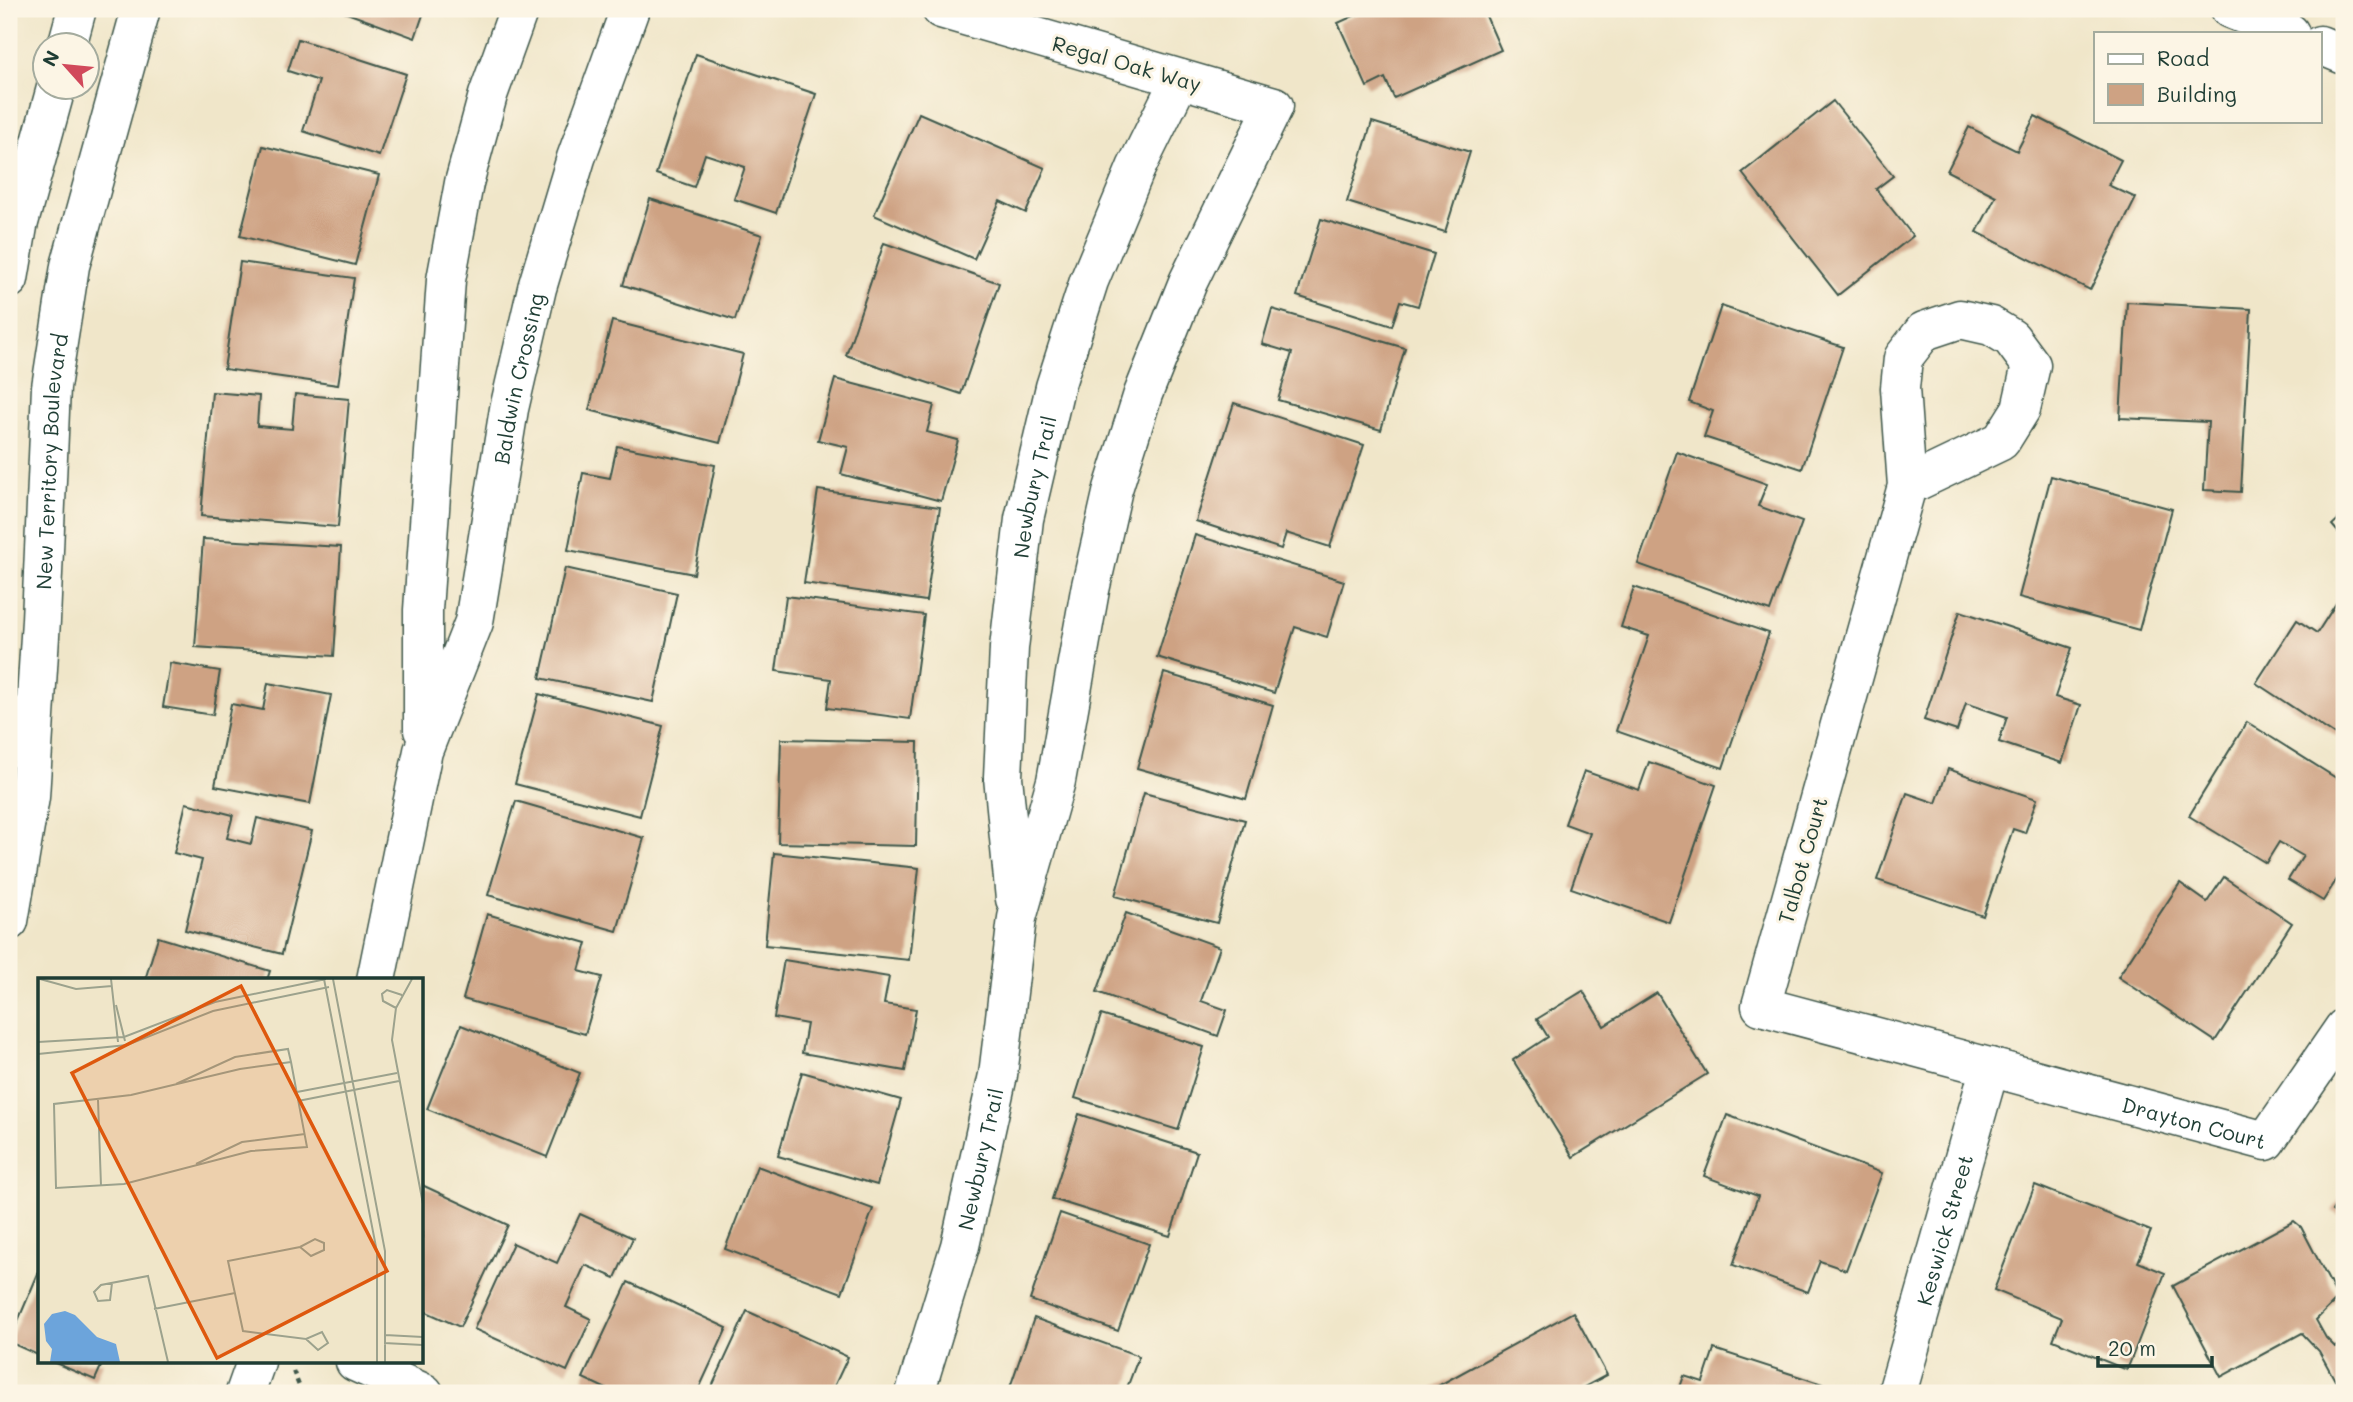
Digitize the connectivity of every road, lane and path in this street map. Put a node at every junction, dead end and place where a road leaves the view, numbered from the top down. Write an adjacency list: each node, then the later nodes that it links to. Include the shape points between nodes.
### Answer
1 (77, 9): 7 (street)
2 (141, 9): 18 (street, New Territory Boulevard, via 70,266 51,387 30,797)
3 (519, 9): 16 (street, Baldwin Crossing, via 488,95 464,183 446,280 423,610)
4 (630, 9): 16 (street, Baldwin Crossing, via 576,158 537,288 509,409 474,622)
5 (942, 9): 11 (street, Regal Oak Way)
6 (2230, 9): 8 (street)
7 (71, 32)
8 (2288, 32)
9 (2322, 46): 10 (street)
10 (2344, 55)
11 (1180, 79): 13 (street, Regal Oak Way); 17 (street, Newbury Trail, via 1136,168 1089,281 1055,387 1024,519 1009,648 1003,777)
12 (52, 102): 14 (street, via 18,226)
13 (1274, 106): 17 (street, Newbury Trail, via 1188,282 1143,394 1117,477 1090,590 1056,780)
14 (9, 279)
15 (1907, 486): 21 (street, Talbot Court, via 1761,1006)
16 (423, 751): 19 (street, Baldwin Crossing)
17 (1017, 918): 28 (street, Newbury Trail, via 998,1075 960,1246)
18 (9, 921)
19 (376, 978)
20 (2344, 1028): 21 (street, Drayton Court, via 2266,1141)
21 (1990, 1067): 29 (street, Keswick Street)
22 (255, 1364): 25 (street)
23 (290, 1364): 26 (path)
24 (359, 1364): 27 (street)
25 (245, 1393)
26 (302, 1393)
27 (424, 1393)
28 (915, 1393)
29 (1897, 1393)

